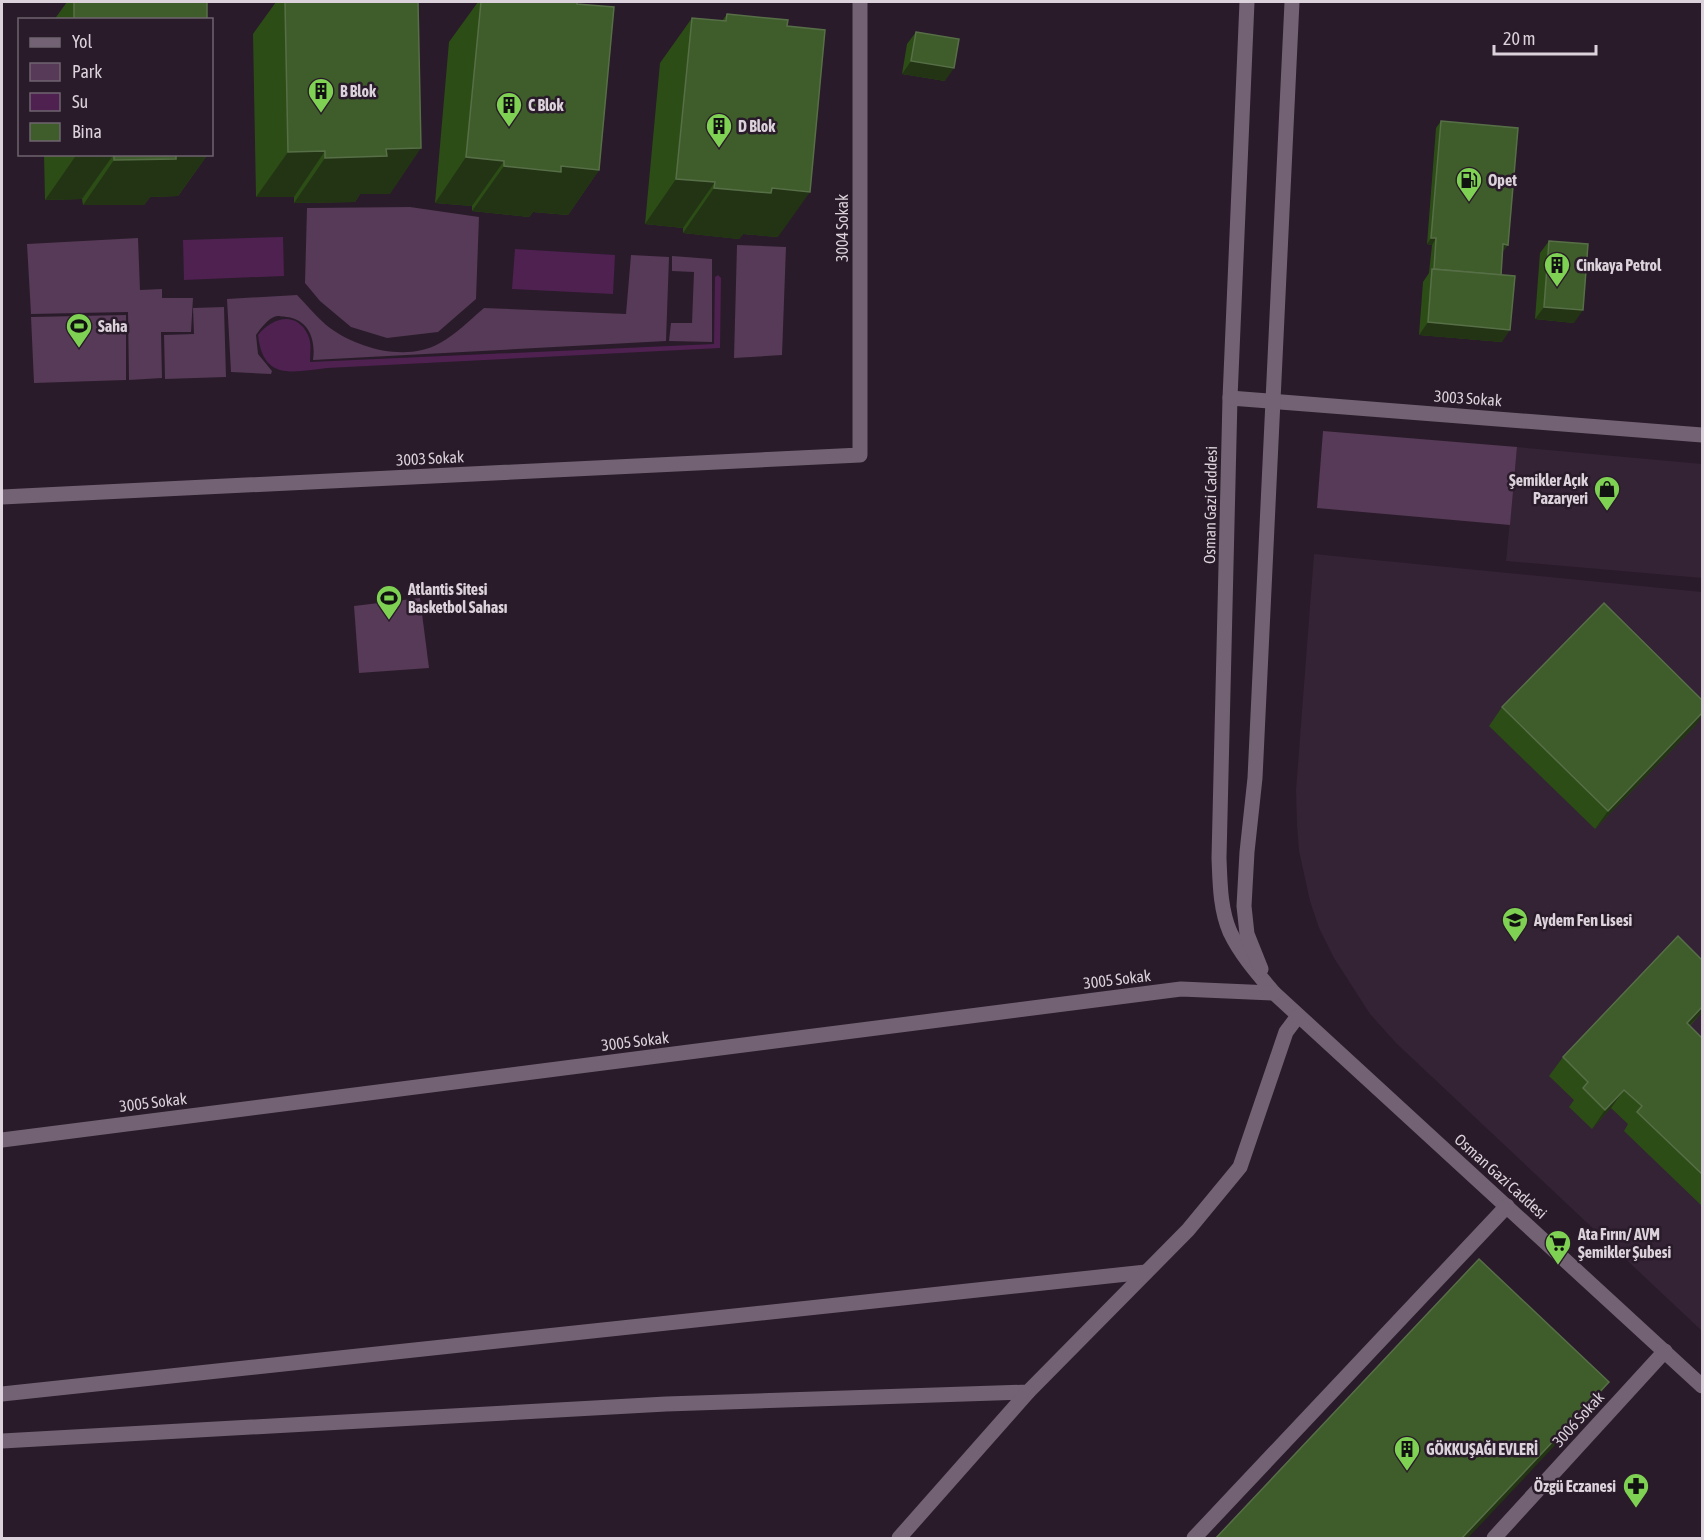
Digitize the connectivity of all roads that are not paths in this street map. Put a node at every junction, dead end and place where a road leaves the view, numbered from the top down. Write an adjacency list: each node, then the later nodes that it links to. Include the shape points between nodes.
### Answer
1 (860, 2): 7 (street, 3004 Sokak)
2 (1247, 2): 4 (street, Osman Gazi Caddesi)
3 (1292, 2): 5 (street, Osman Gazi Caddesi)
4 (1230, 398): 5 (street, 3003 Sokak); 9 (street, Osman Gazi Caddesi, via 1219,868 1229,931 1248,963)
5 (1274, 402): 6 (street, 3003 Sokak); 9 (street, Osman Gazi Caddesi, via 1255,778 1244,906 1247,934)
6 (1702, 435)
7 (860, 455): 8 (street, 3003 Sokak)
8 (2, 497)
9 (1274, 993): 10 (street, Osman Gazi Caddesi); 11 (street, 3005 Sokak, via 1181,989)
10 (1298, 1016): 12 (street, Osman Gazi Caddesi); 13 (street, via 1286,1032 1240,1167 1188,1230)
11 (2, 1140)
12 (1508, 1206): 14 (street, Osman Gazi Caddesi); 20 (street)
13 (1146, 1272): 16 (street); 17 (street)
14 (1665, 1351): 15 (street, Osman Gazi Caddesi); 21 (street, 3006 Sokak)
15 (1702, 1386)
16 (1028, 1392): 18 (street, via 666,1404); 19 (street)
17 (2, 1394)
18 (2, 1441)
19 (898, 1539)
20 (1194, 1539)
21 (1494, 1539)

